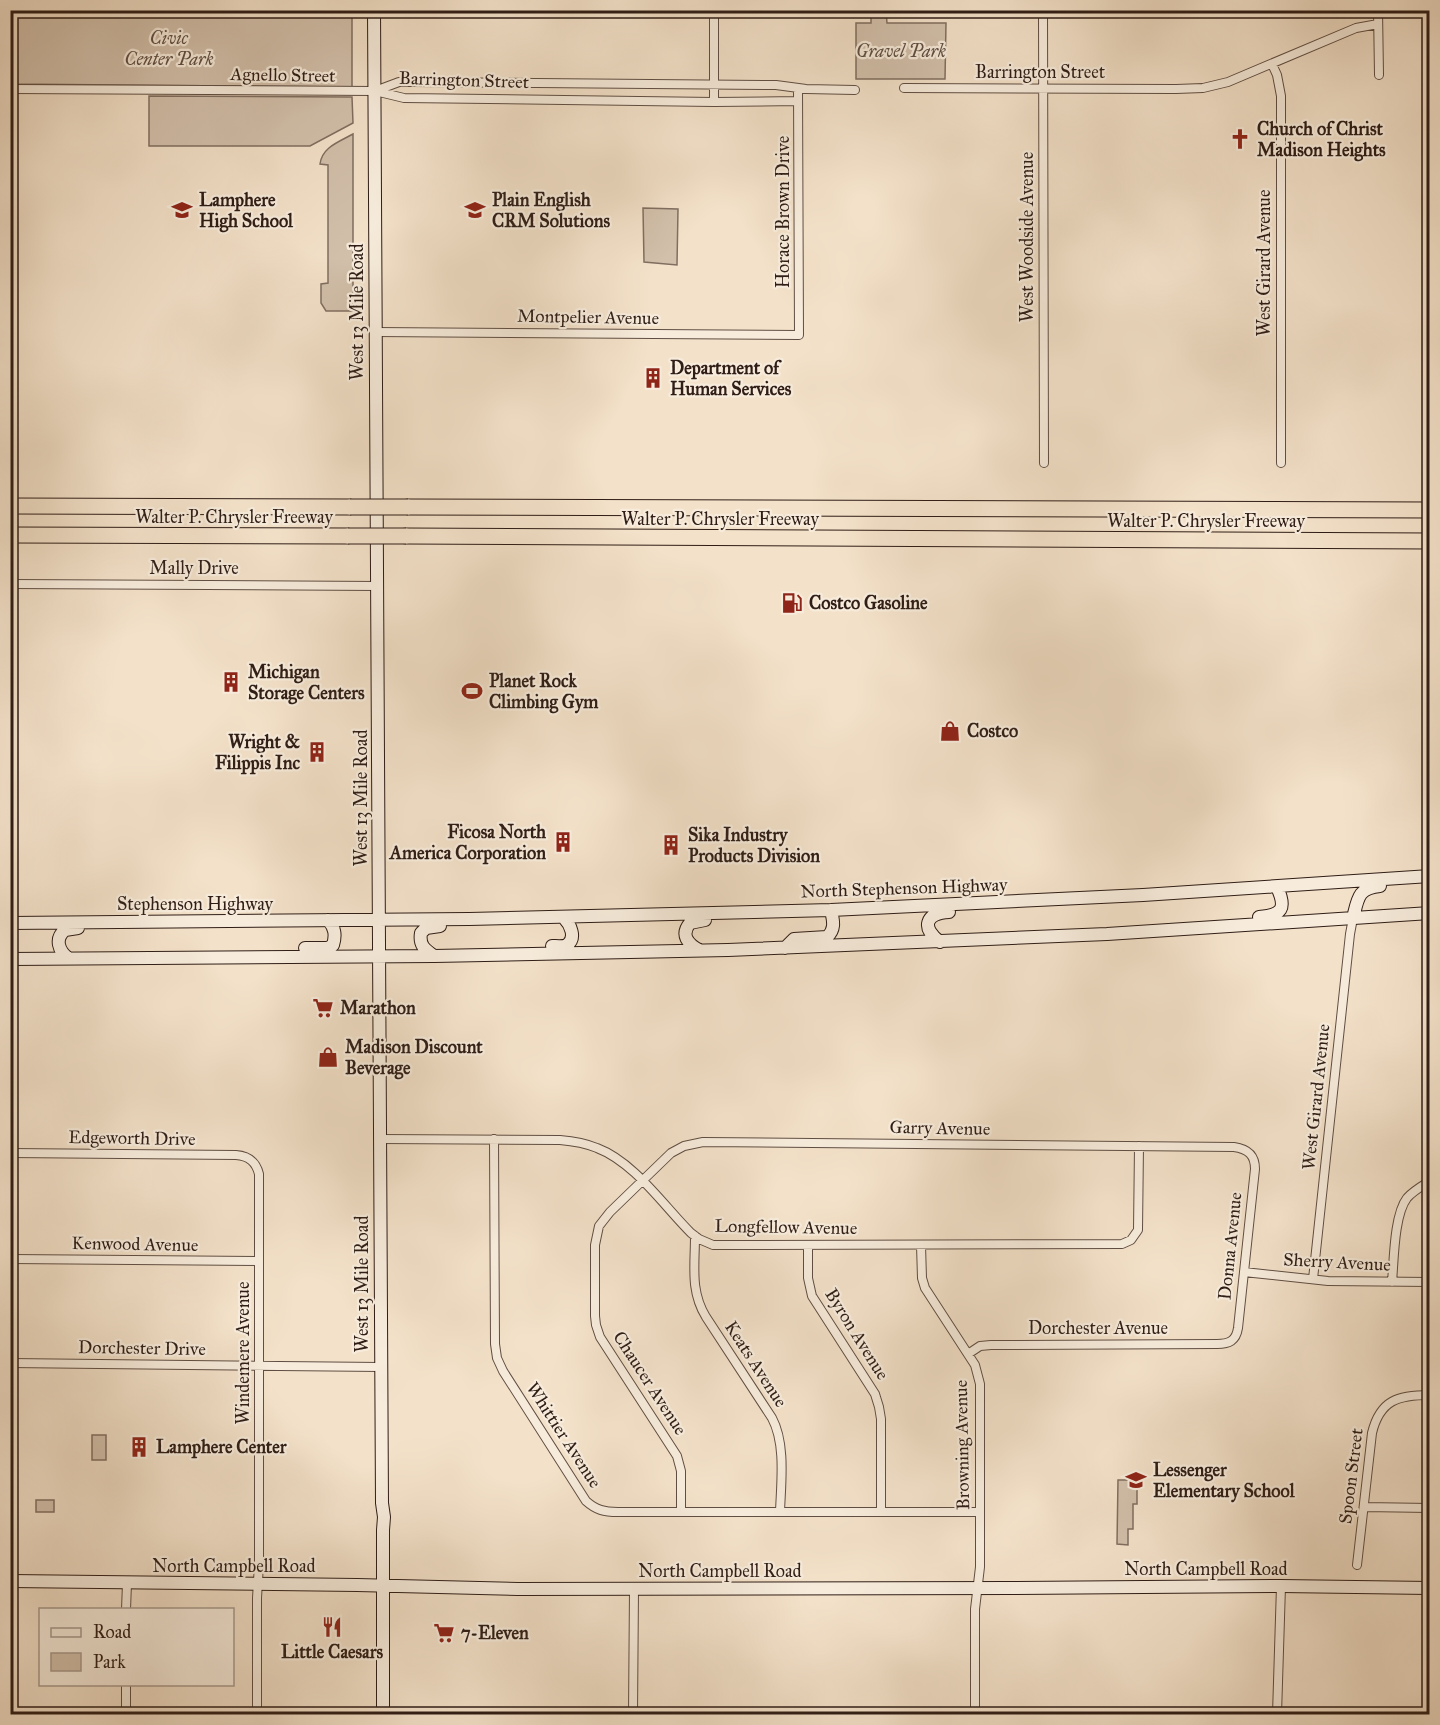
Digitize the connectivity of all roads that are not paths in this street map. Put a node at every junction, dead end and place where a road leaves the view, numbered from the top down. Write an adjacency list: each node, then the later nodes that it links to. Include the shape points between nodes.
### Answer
1 (374, 10): 15 (main road, West 13 Mile Road)
2 (714, 10): 9 (street)
3 (1044, 10): 13 (street, West Woodside Avenue)
4 (1378, 10): 5 (street)
5 (1378, 24): 6 (street, Barrington Street, via 1356,28); 7 (street)
6 (1272, 64): 13 (street, Barrington Street, via 1216,86); 21 (street, West Girard Avenue, via 1281,96)
7 (1379, 75)
8 (555, 84): 9 (street, Barrington Street); 15 (street, Barrington Street, via 399,82); 16 (street, Barrington Street)
9 (714, 85): 10 (street, Barrington Street); 18 (street)
10 (798, 88): 14 (street, Barrington Street); 17 (street, Horace Brown Drive)
11 (904, 88): 13 (street, Barrington Street)
12 (10, 89): 15 (street, Agnello Street)
13 (1044, 89): 22 (street, West Woodside Avenue)
14 (855, 90)
15 (375, 91): 16 (street, Barrington Street, via 404,98); 19 (main road, West 13 Mile Road)
16 (554, 100): 18 (street, Barrington Street)
17 (798, 101): 18 (street, Barrington Street); 20 (street, Horace Brown Drive)
18 (714, 102)
19 (375, 332): 20 (street, Montpelier Avenue); 28 (main road, West 13 Mile Road)
20 (799, 335)
21 (1281, 463)
22 (1044, 464)
23 (10, 506): 24 (highway, Walter P. Chrysler Freeway, bridge)
24 (1430, 510)
25 (10, 535): 26 (highway, Walter P. Chrysler Freeway, bridge)
26 (1430, 541)
27 (10, 584): 28 (street, Mally Drive)
28 (378, 586): 42 (main road, West 13 Mile Road)
29 (1430, 876): 31 (main road, North Stephenson Highway)
30 (1430, 883): 40 (main road, via 1368,887 1357,900)
31 (1277, 887): 32 (main road, North Stephenson Highway); 45 (main road, via 1282,903 1281,910 1273,916 1181,922)
32 (1042, 900): 34 (main road, North Stephenson Highway); 46 (main road, via 1020,908 933,914 928,928)
33 (1430, 905): 37 (main road)
34 (831, 910): 35 (main road, North Stephenson Highway); 47 (main road, via 831,934 824,938 794,939)
35 (734, 912): 39 (main road, North Stephenson Highway); 48 (main road, via 687,925 686,940)
36 (1430, 913): 37 (main road)
37 (1404, 915): 40 (main road)
38 (538, 918): 39 (main road, North Stephenson Highway); 42 (main road, North Stephenson Highway); 51 (main road, via 507,925 426,928 421,941)
39 (564, 918): 49 (main road, via 572,934 565,946 480,948)
40 (1353, 918): 45 (main road); 69 (street, West Girard Avenue)
41 (328, 920): 42 (main road, Stephenson Highway); 43 (main road, Stephenson Highway); 52 (main road, via 335,939 328,948 233,949)
42 (380, 920): 50 (main road, West 13 Mile Road)
43 (229, 921): 44 (main road, Stephenson Highway); 53 (main road, via 203,927 70,928 61,933 58,941)
44 (10, 923)
45 (1155, 931): 46 (main road)
46 (940, 942): 47 (main road)
47 (785, 948): 48 (main road)
48 (700, 951): 49 (main road)
49 (467, 955): 51 (main road)
50 (380, 956): 51 (main road); 52 (main road); 55 (main road, West 13 Mile Road)
51 (434, 956)
52 (214, 957): 53 (main road)
53 (68, 958): 54 (main road)
54 (10, 959)
55 (380, 1139): 56 (street, Longfellow Avenue); 76 (main road, West 13 Mile Road)
56 (494, 1139): 62 (street, Longfellow Avenue, via 560,1140 590,1146 625,1164); 80 (street, Whittier Avenue, via 495,1344 500,1365 591,1506 607,1512)
57 (1139, 1146): 58 (street, Garry Avenue, via 1234,1147); 62 (street, Garry Avenue, via 703,1142 672,1153); 65 (street, Longfellow Avenue, via 1138,1230 1127,1242)
58 (1250, 1152): 68 (street, Donna Avenue, via 1255,1169)
59 (10, 1153): 60 (street, Edgeworth Drive, via 236,1155)
60 (252, 1160): 67 (street, Windemere Avenue, via 259,1174)
61 (1430, 1180): 70 (street, via 1407,1199 1400,1213)
62 (642, 1181): 63 (street, Longfellow Avenue); 80 (street, Chaucer Avenue, via 605,1217 597,1232 595,1317 600,1337 677,1455)
63 (695, 1236): 64 (street, Longfellow Avenue, via 713,1245); 81 (street, Keats Avenue, via 697,1301 778,1431)
64 (808, 1245): 65 (street, Longfellow Avenue); 82 (street, Byron Avenue, via 812,1296 879,1407)
65 (921, 1245): 73 (street, Browning Avenue, via 925,1288)
66 (10, 1259): 67 (street, Kenwood Avenue)
67 (259, 1262): 75 (street, Windemere Avenue)
68 (1244, 1272): 69 (street, Sherry Avenue); 72 (street, Donna Avenue, via 1237,1333)
69 (1313, 1279): 70 (street, Sherry Avenue)
70 (1392, 1282): 71 (street, Sherry Avenue)
71 (1430, 1282)
72 (1230, 1342): 73 (street, Dorchester Avenue, via 991,1345 980,1346)
73 (968, 1354): 83 (street, Browning Avenue, via 980,1384)
74 (10, 1363): 75 (street, Dorchester Drive)
75 (259, 1366): 76 (street, Dorchester Drive); 87 (street, Windemere Avenue)
76 (381, 1367): 88 (main road, West 13 Mile Road)
77 (1430, 1395): 78 (street, Spoon Street, via 1397,1398 1375,1420)
78 (1364, 1508): 79 (street); 84 (street, Spoon Street)
79 (1430, 1508)
80 (681, 1512): 81 (street, Whittier Avenue)
81 (780, 1512): 82 (street, Whittier Avenue)
82 (881, 1512): 83 (street, Whittier Avenue)
83 (980, 1512): 90 (street, Browning Avenue)
84 (1358, 1565)
85 (10, 1581): 86 (main road, North Campbell Road)
86 (127, 1583): 87 (main road, North Campbell Road); 93 (street)
87 (258, 1584): 88 (main road, North Campbell Road); 96 (street, Windemere Avenue)
88 (383, 1586): 92 (main road, North Campbell Road); 97 (main road, West 13 Mile Road)
89 (1281, 1586): 90 (main road, North Campbell Road); 91 (main road, North Campbell Road); 100 (street)
90 (977, 1588): 92 (main road, North Campbell Road); 99 (street, Browning Avenue)
91 (1430, 1588)
92 (634, 1589): 98 (street)
93 (126, 1608)
94 (126, 1686): 95 (street)
95 (126, 1714)
96 (257, 1714)
97 (383, 1714)
98 (633, 1714)
99 (975, 1714)
100 (1276, 1714)

